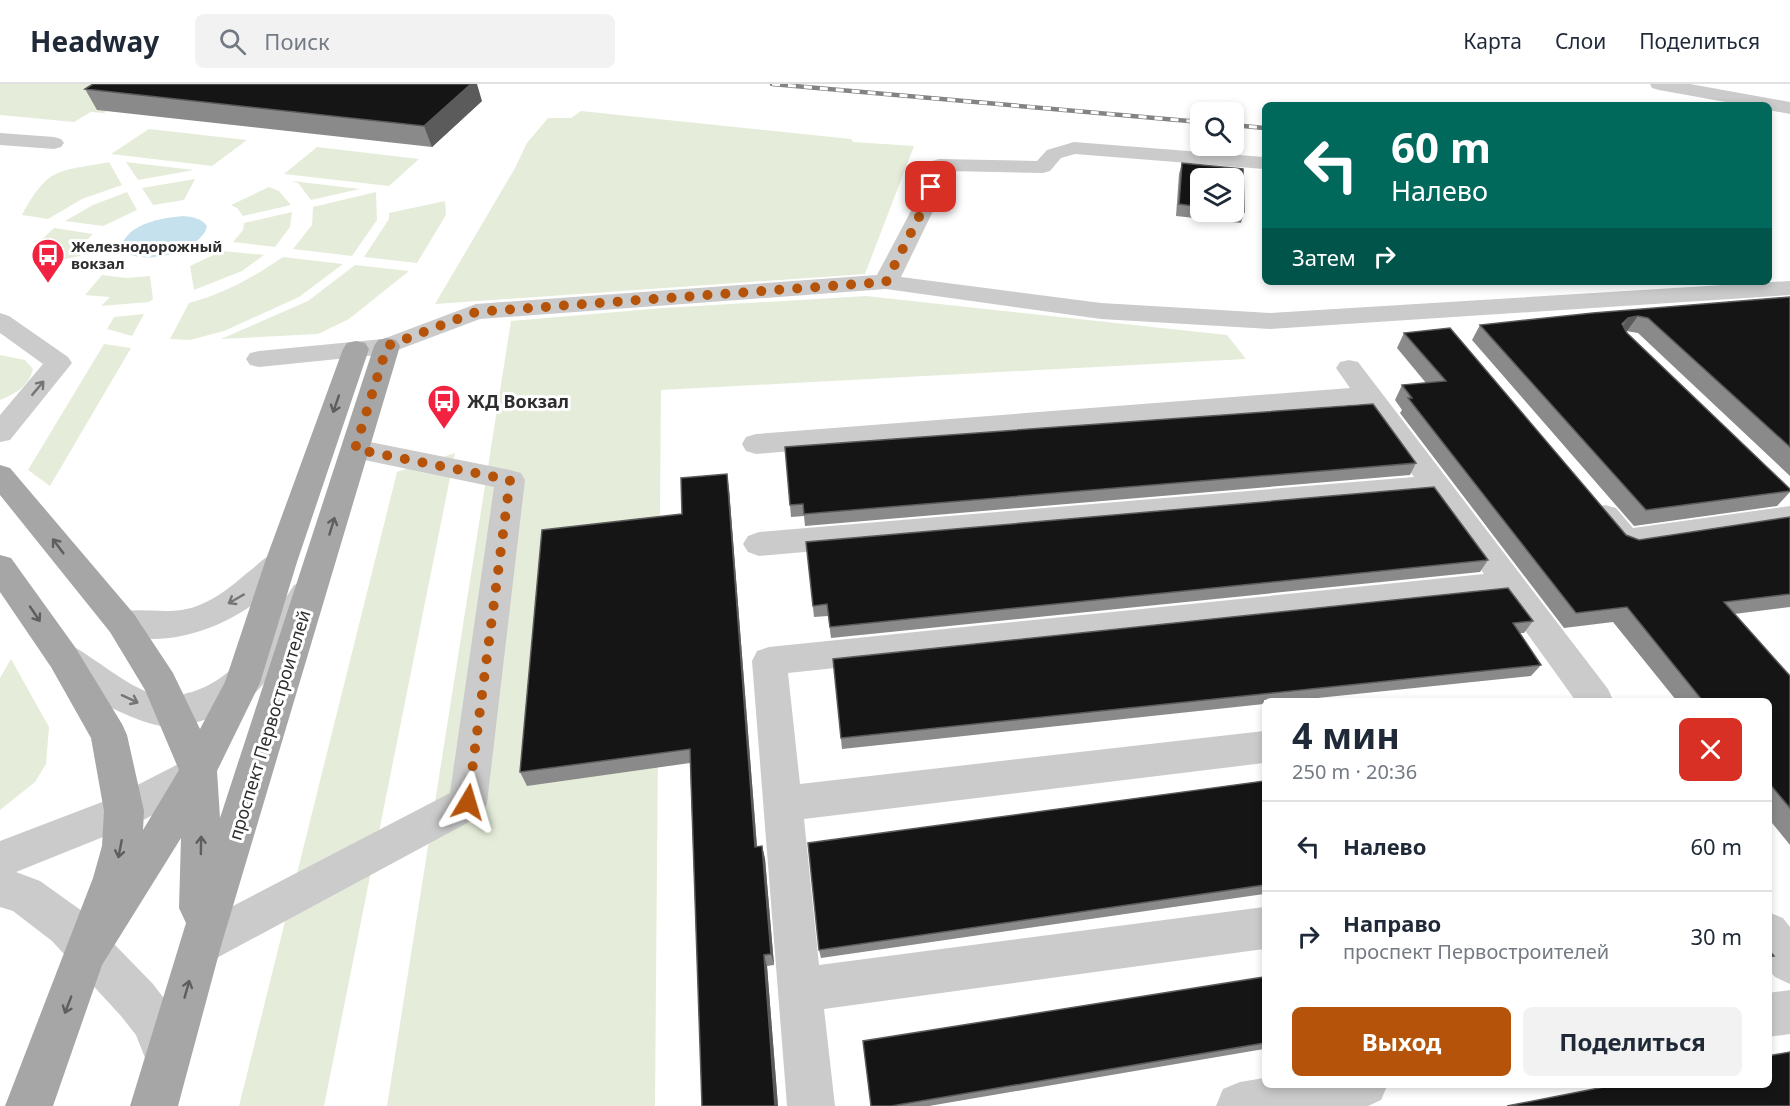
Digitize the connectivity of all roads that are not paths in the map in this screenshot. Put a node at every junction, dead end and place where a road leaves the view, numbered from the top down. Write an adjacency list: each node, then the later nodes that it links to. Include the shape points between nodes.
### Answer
1 (1659, 84): 2 (street)
2 (1757, 102)
3 (1772, 105): 4 (street)
4 (1790, 108)
5 (0, 139): 6 (street)
6 (54, 144)
7 (1262, 164): 8 (street, via 1074,148 1054,154 1043,167 939,165 923,209)
8 (886, 282): 10 (street, via 1101,311 1259,320); 13 (street, via 476,312)
9 (1790, 288): 10 (street)
10 (1436, 311): 12 (street)
11 (0, 321): 18 (street, one-way to 11, via 59,363)
12 (1455, 339)
13 (387, 346): 14 (street); 20 (main road, проспект Первостроителей)
14 (356, 349): 15 (street); 26 (main road, one-way to 26)
15 (259, 359)
16 (1349, 368): 17 (street)
17 (1369, 395): 19 (street); 22 (street)
18 (0, 433)
19 (756, 444)
20 (355, 449): 28 (main road, проспект Первостроителей, one-way to 20); 43 (street, via 510,480 468,802)
21 (0, 475): 30 (main road, one-way to 21)
22 (1436, 486): 25 (street); 29 (street)
23 (1589, 497): 24 (street, via 1626,541)
24 (1790, 517)
25 (759, 544)
26 (281, 562): 30 (street, one-way to 30, via 247,593 206,617 183,623); 32 (main road)
27 (0, 567): 31 (main road, one-way to 31)
28 (314, 582): 32 (street); 43 (main road, проспект Первостроителей)
29 (1509, 584): 33 (street); 37 (street, via 769,661)
30 (122, 623): 34 (main road)
31 (63, 657): 34 (street, one-way to 34, via 114,692 141,705); 38 (main road, via 109,735)
32 (242, 683): 34 (street, via 217,699); 36 (main road)
33 (1594, 698)
34 (174, 712): 36 (main road)
35 (1262, 747): 37 (street)
36 (198, 771): 38 (street); 43 (main road, one-way to 36); 44 (main road)
37 (781, 804): 46 (street)
38 (124, 811): 39 (street); 44 (main road, one-way to 44, via 122,846)
39 (0, 860)
40 (0, 887): 44 (street, via 25,895 44,908)
41 (1262, 928): 46 (street)
42 (1772, 938): 45 (street)
43 (200, 946): 49 (main road, проспект Первостроителей, one-way to 43)
44 (88, 950): 49 (street, via 153,1021); 51 (main road, one-way to 51)
45 (1790, 962)
46 (799, 990): 53 (street)
47 (1790, 1011): 48 (street)
48 (1772, 1014)
49 (167, 1057): 52 (main road, проспект Первостроителей)
50 (1342, 1088): 54 (street)
51 (29, 1106)
52 (154, 1106)
53 (811, 1106)
54 (1240, 1106)

